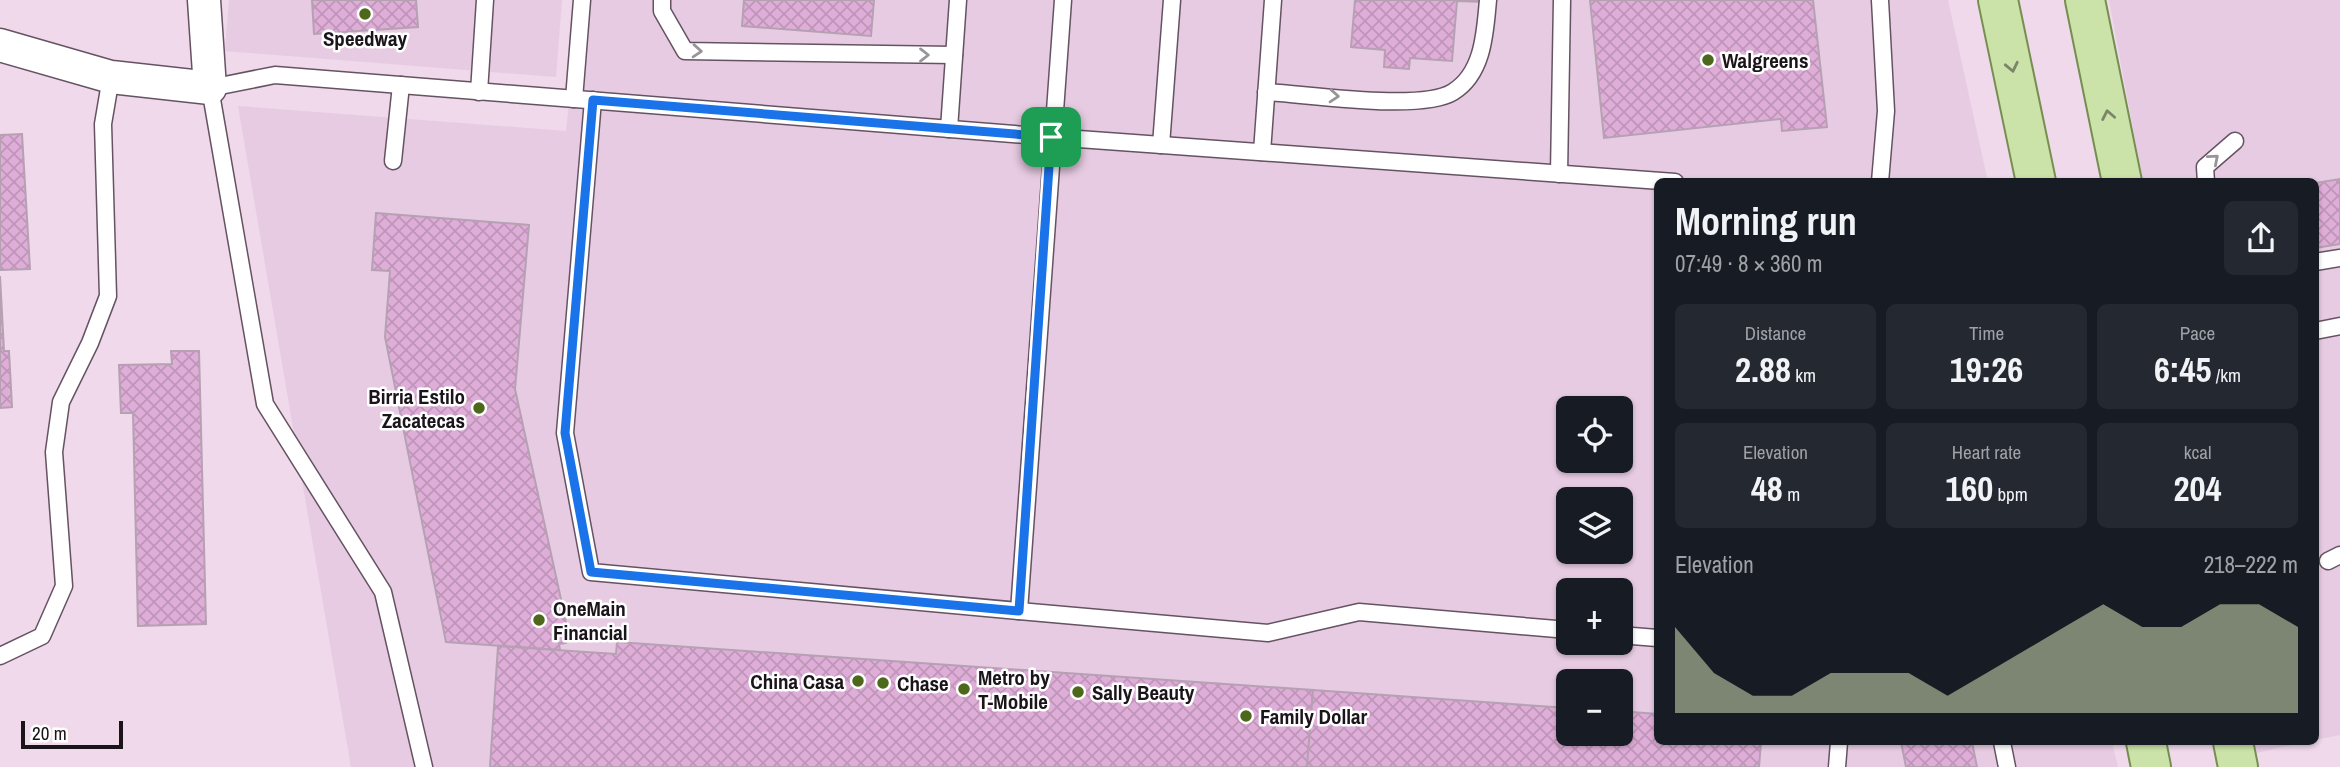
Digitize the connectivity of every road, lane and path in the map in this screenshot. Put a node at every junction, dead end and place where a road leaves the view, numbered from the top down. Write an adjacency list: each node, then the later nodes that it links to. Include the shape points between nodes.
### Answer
1 (204, 0): 18 (street)
2 (485, 0): 19 (lane)
3 (582, 0): 21 (lane)
4 (662, 0): 15 (lane, one-way to 15, via 662,11 685,51)
5 (958, 0): 15 (lane)
6 (1063, 0): 24 (lane)
7 (1172, 0): 26 (lane)
8 (1273, 0): 20 (lane)
9 (1488, 0): 20 (lane, one-way to 9, via 1391,103 1431,100 1454,92 1471,73 1484,44)
10 (1562, 0): 29 (lane)
11 (1880, 0): 30 (lane, via 1886,111)
12 (1998, 0): 31 (main road, one-way to 31)
13 (2085, 0): 32 (main road, one-way to 13)
14 (0, 45): 16 (street)
15 (954, 55): 23 (lane)
16 (111, 77): 18 (street); 43 (lane, via 103,124 108,296 61,402 54,452 64,586 42,636)
17 (401, 85): 18 (lane, via 275,75); 19 (lane); 28 (lane)
18 (210, 88): 48 (lane, via 265,404 383,592)
19 (479, 92): 21 (lane)
20 (1266, 92): 27 (lane)
21 (574, 99): 22 (lane)
22 (593, 100): 23 (lane); 39 (lane, via 565,433 591,572)
23 (949, 129): 24 (lane)
24 (1051, 137): 26 (lane); 39 (lane)
25 (2235, 141): 33 (lane, one-way to 25, via 2205,167)
26 (1161, 145): 27 (lane)
27 (1262, 152): 29 (lane)
28 (393, 161)
29 (1559, 174): 34 (lane)
30 (1880, 178)
31 (2035, 178)
32 (2121, 178)
33 (2206, 178)
34 (1654, 181)
35 (2340, 258): 36 (lane)
36 (2319, 261)
37 (2340, 326): 38 (lane)
38 (2319, 330)
39 (1019, 611): 40 (lane, via 1268,632 1359,612)
40 (1556, 629)
41 (1633, 636): 42 (lane)
42 (1654, 638)
43 (0, 656)
44 (1839, 745): 49 (lane)
45 (2003, 745): 50 (lane)
46 (2147, 745): 51 (main road)
47 (2234, 745): 52 (main road)
48 (424, 767)
49 (1837, 767)
50 (2007, 767)
51 (2151, 767)
52 (2238, 767)

